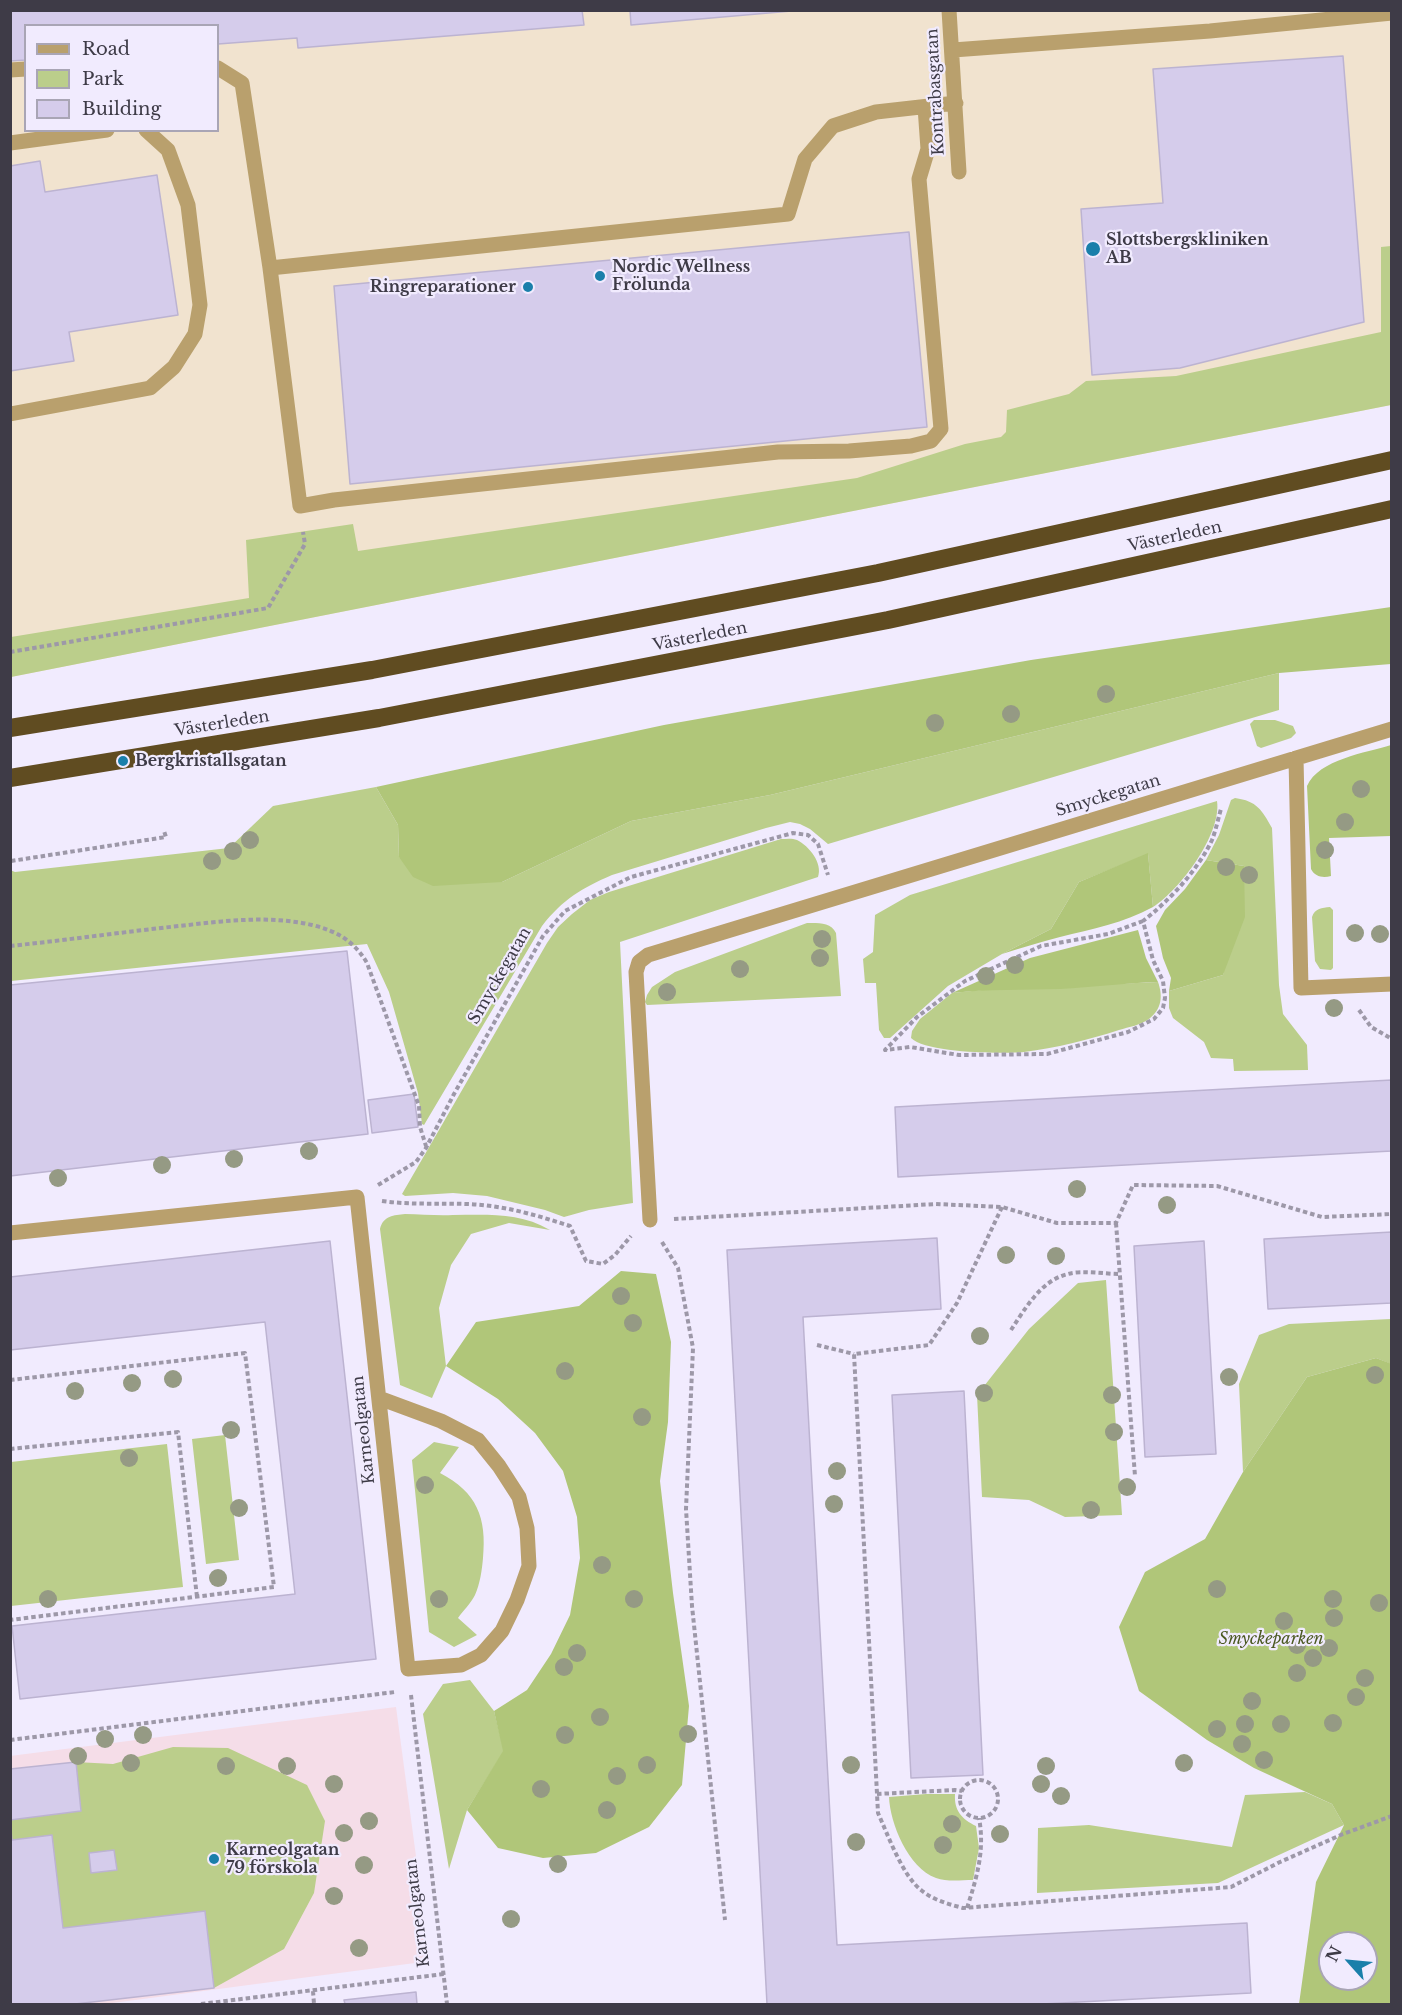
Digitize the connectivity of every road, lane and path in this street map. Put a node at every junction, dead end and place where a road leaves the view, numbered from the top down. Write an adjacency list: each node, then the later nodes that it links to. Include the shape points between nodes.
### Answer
1 (949, 10): 3 (street, Kontrabasgatan)
2 (1392, 13): 3 (street)
3 (953, 50): 5 (street, Kontrabasgatan)
4 (219, 69): 11 (street, via 242,83)
5 (956, 103): 6 (street); 10 (street, Kontrabasgatan)
6 (924, 106): 11 (street, via 876,112 833,126 805,159 788,214); 14 (street, via 928,149 919,179 941,429 931,441 849,451 766,454)
7 (91, 132): 9 (street)
8 (148, 132): 12 (street, via 168,150 188,206 200,305 195,334 174,367 150,388)
9 (10, 142)
10 (958, 172)
11 (270, 268): 14 (street)
12 (10, 414)
13 (1392, 460): 17 (highway, Västerleden, via 878,573 372,670)
14 (300, 506): 16 (path, via 304,544 268,608)
15 (1392, 509): 21 (highway, Västerleden, via 888,620 379,718)
16 (10, 652)
17 (10, 728)
18 (1392, 729): 19 (street, Smyckegatan)
19 (1296, 758): 20 (street, Smyckegatan); 28 (street, via 1301,988)
20 (1231, 777): 24 (street, Smyckegatan); 25 (path, via 1204,854 1174,893)
21 (10, 778)
22 (164, 831): 23 (path, via 166,837)
23 (11, 860)
24 (836, 898): 30 (path, Smyckegatan, via 818,844 808,835 793,833 631,878 565,911 543,936); 34 (street, Smyckegatan, via 648,955 639,963 636,972)
25 (1143, 921): 25 (path, via 1108,934 1041,946 965,981 917,1017 885,1050 910,1047 959,1055 1047,1054 1128,1032 1154,1019 1165,998)
26 (10, 946): 30 (path, via 256,919 312,925 345,938 367,963 386,1012 419,1106)
27 (1392, 984): 28 (street)
28 (1343, 986): 29 (path, via 1371,1027)
29 (1392, 1039)
30 (426, 1148): 31 (path, Smyckegatan, via 416,1162)
31 (357, 1197): 34 (path, via 405,1204 511,1208 538,1215 570,1226 586,1261 603,1264); 36 (street); 42 (street, Karneolgatan)
32 (1002, 1207): 34 (path, via 936,1204); 35 (path, via 1057,1223); 40 (path, via 957,1303 928,1346)
33 (1392, 1214): 35 (path, via 1322,1217 1217,1186 1133,1185)
34 (650, 1220): 55 (path, via 678,1268 693,1348 686,1509 692,1605)
35 (1116, 1223): 37 (path)
36 (10, 1233)
37 (1120, 1274): 38 (path, via 1069,1273 1051,1280); 44 (path)
38 (1011, 1330)
39 (817, 1345): 40 (path)
40 (854, 1354): 51 (path)
41 (10, 1380): 45 (path, via 245,1353 274,1587)
42 (379, 1398): 47 (street, Karneolgatan); 47 (street, via 441,1421 477,1440 519,1497 527,1528 529,1566 502,1631 481,1655 461,1665)
43 (10, 1449): 45 (path, via 178,1432)
44 (1135, 1476)
45 (197, 1597): 46 (path)
46 (10, 1620)
47 (408, 1669): 48 (path, Karneolgatan)
48 (410, 1690): 49 (path); 56 (path, Karneolgatan)
49 (10, 1740)
50 (962, 1791): 51 (path); 53 (path, via 960,1802 964,1810); 53 (path, via 976,1780 995,1789 997,1805 989,1815)
51 (877, 1794): 54 (path, via 878,1813 899,1860 920,1889 940,1901)
52 (1392, 1816): 54 (path, via 1343,1834 1231,1887)
53 (979, 1818): 54 (path, via 982,1850)
54 (967, 1908)
55 (725, 1920)
56 (444, 1974): 57 (path); 61 (path, Karneolgatan)
57 (313, 1991): 58 (path); 60 (path)
58 (231, 2003): 59 (path)
59 (201, 2004)
60 (314, 2004)
61 (447, 2004)

